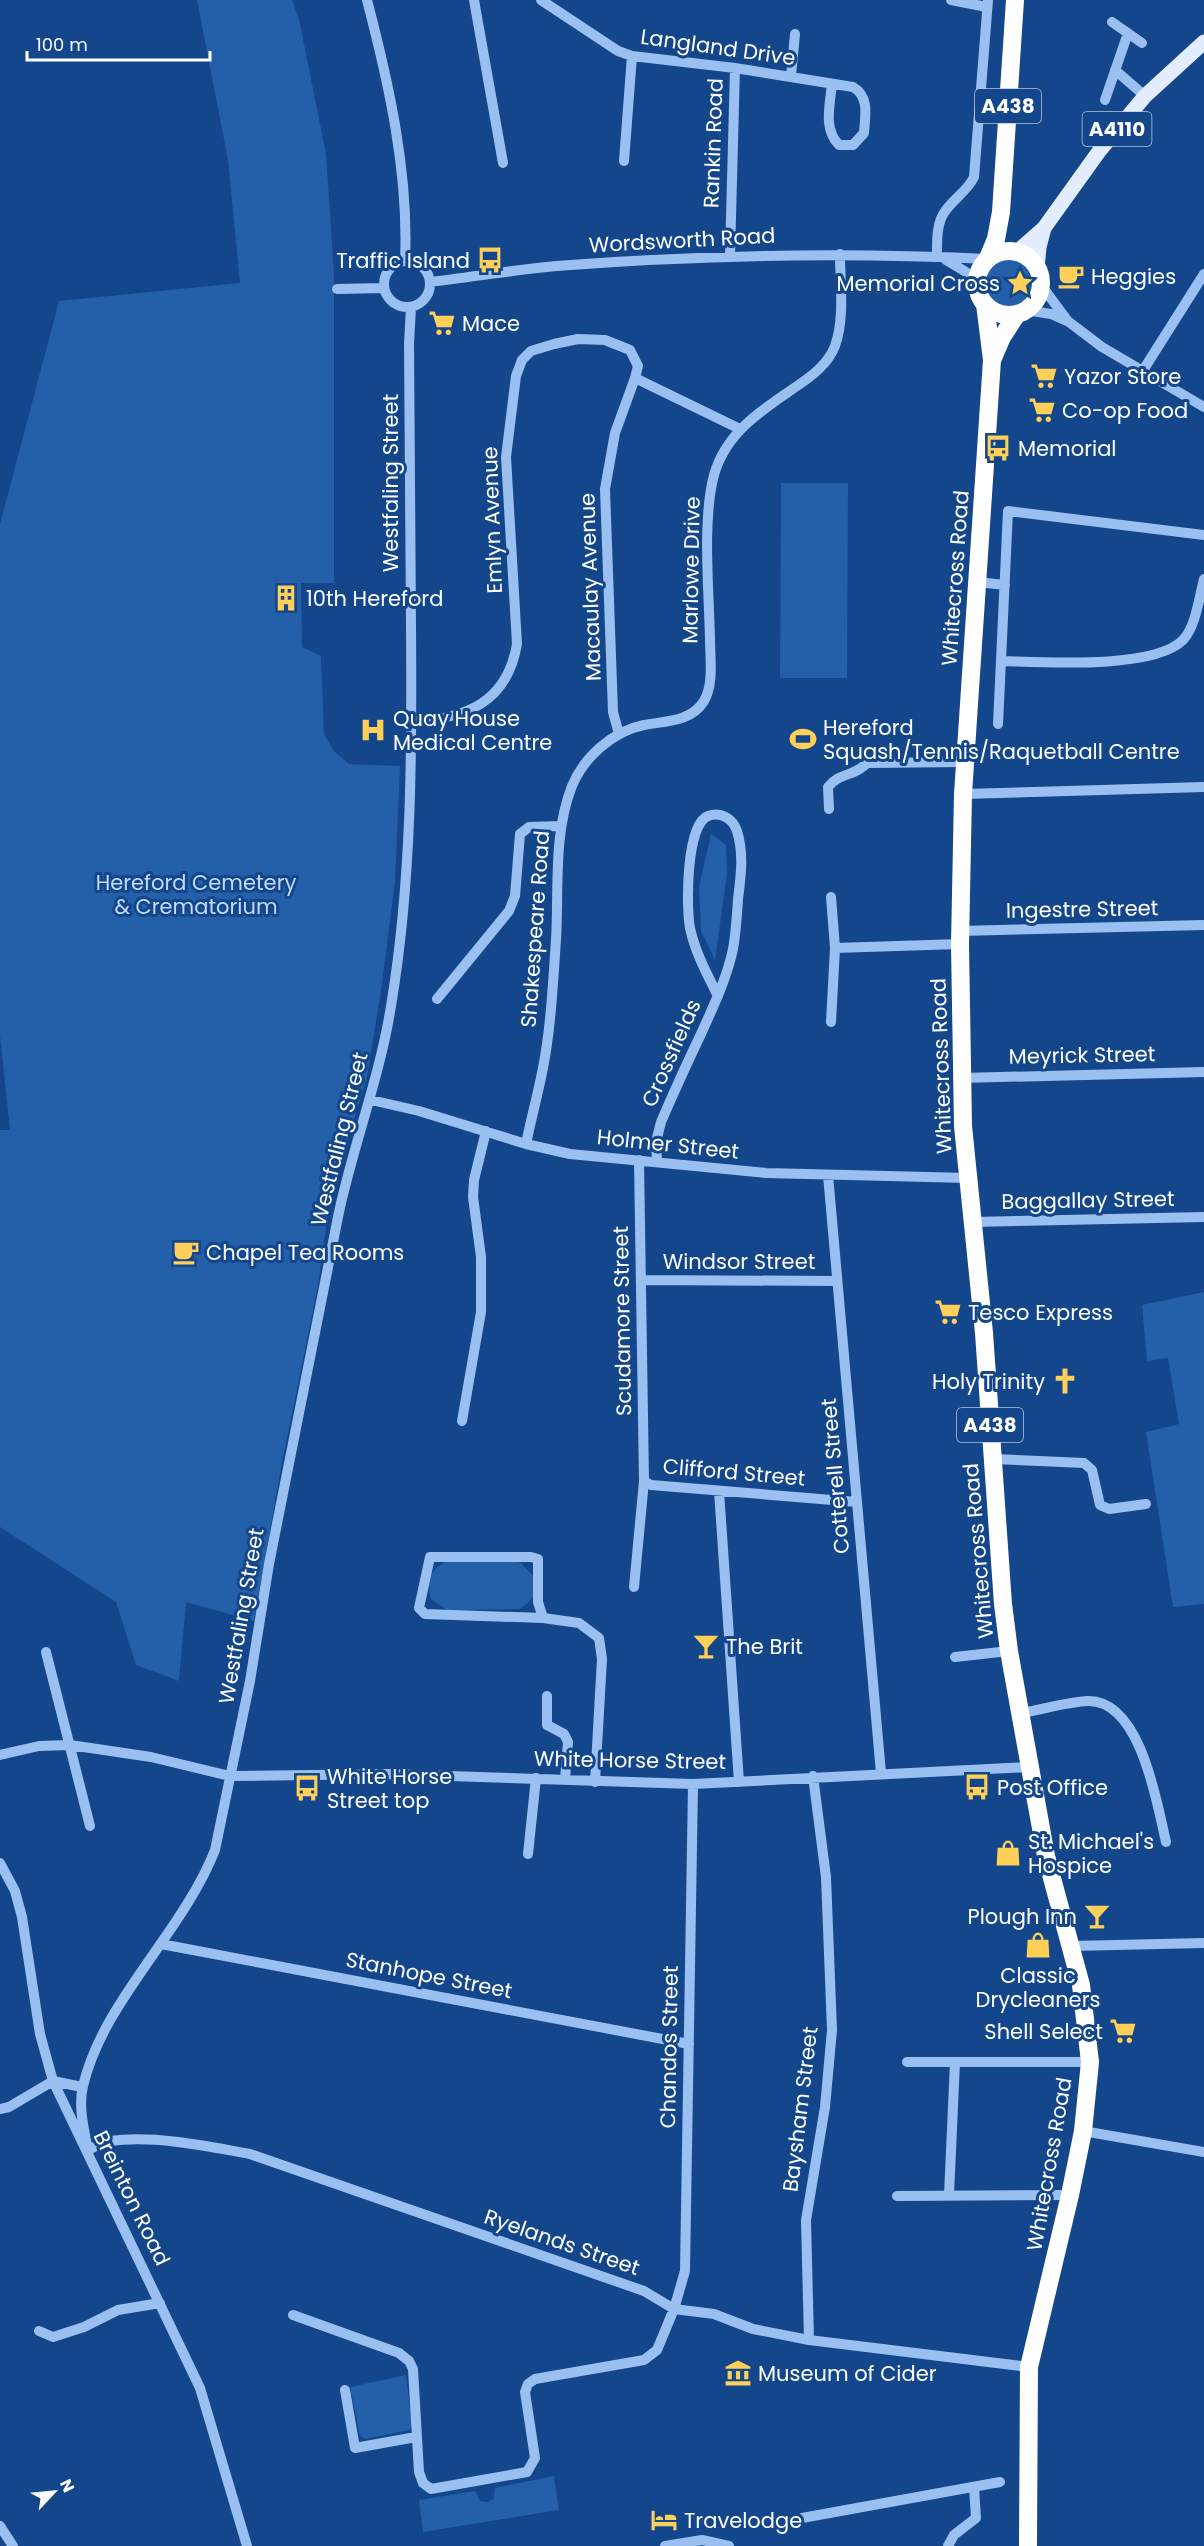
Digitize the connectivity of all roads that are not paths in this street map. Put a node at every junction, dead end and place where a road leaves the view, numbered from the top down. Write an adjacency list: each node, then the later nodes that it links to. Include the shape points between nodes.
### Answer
1 (367, 0): 28 (street, via 398,155 406,229)
2 (474, 0): 20 (street)
3 (542, 0): 12 (street, Langland Drive, via 618,51)
4 (951, 0): 6 (street)
5 (1015, 0): 21 (highway, A438)
6 (988, 3): 26 (street, via 974,177 944,212)
7 (1112, 22): 8 (street)
8 (1128, 33): 11 (street); 14 (street)
9 (795, 34): 15 (street)
10 (1204, 42): 17 (main road, A4110)
11 (1142, 43)
12 (632, 56): 13 (street, Langland Drive); 19 (street)
13 (735, 68): 15 (street, Langland Drive); 25 (street, Rankin Road)
14 (1115, 70): 17 (street); 18 (street)
15 (791, 76): 16 (street, Langland Drive)
16 (832, 84): 16 (street, Langland Drive, via 853,87 866,102 864,133 853,146 839,145 832,138)
17 (1145, 96): 22 (main road, A4110)
18 (1105, 100)
19 (624, 161)
20 (503, 163)
21 (1001, 212): 23 (highway, A438, via 1005,233); 27 (highway, A438)
22 (1044, 228): 23 (main road, A4110); 30 (main road, A4110)
23 (1015, 251): 27 (highway, via 1000,252); 30 (highway, via 1027,256)
24 (840, 254): 25 (street, Wordsworth Road); 26 (street, Wordsworth Road); 43 (street, Marlowe Drive, via 840,328 834,349 818,371)
25 (730, 255): 31 (street, Wordsworth Road, via 554,267)
26 (937, 257): 27 (street, Wordsworth Road); 32 (street, Wordsworth Road, via 957,264)
27 (987, 259): 32 (highway, A438, via 978,274)
28 (405, 261): 31 (street, via 421,266); 33 (street, via 388,271)
29 (1204, 274): 40 (street)
30 (1039, 277): 37 (highway, A438, via 1036,299); 38 (street)
31 (430, 282): 36 (street, via 426,298)
32 (977, 285): 35 (highway, A438)
33 (384, 288): 34 (street); 36 (street, via 396,305)
34 (337, 289)
35 (985, 304): 37 (highway, via 999,313); 39 (highway, Whitecross Road / A438)
36 (411, 307): 49 (street, Westfaling Street)
37 (1021, 312): 38 (street, via 1051,314); 39 (highway, Whitecross Road / A438, via 1002,337)
38 (1069, 322): 40 (street)
39 (992, 360): 46 (highway, Whitecross Road / A438)
40 (1142, 372): 42 (street)
41 (635, 378): 43 (street); 49 (street, Emlyn Avenue, via 638,366 630,350 605,340 578,339 554,344 531,351 522,360 516,376 506,457 517,644 514,659 501,686 482,704 460,715); 51 (street, Macaulay Avenue, via 615,433 604,489 613,712)
42 (1204, 407)
43 (740, 429): 51 (street, Marlowe Drive, via 724,450 708,504 710,670 704,701 691,714 675,721 642,725)
44 (1204, 534): 47 (street, via 1008,511)
45 (1204, 579): 48 (street, via 1192,624 1183,640 1169,649 1136,658 1084,664)
46 (977, 582): 47 (street); 52 (highway, Whitecross Road / A438)
47 (1005, 585): 48 (street)
48 (1001, 660): 50 (street)
49 (412, 722): 66 (street, Westfaling Street, via 398,957)
50 (998, 724)
51 (619, 734): 56 (street, Shakespeare Road, via 591,758 574,782)
52 (965, 762): 54 (highway, Whitecross Road / A438); 55 (street, via 867,763 859,772 835,778 828,787)
53 (1204, 788): 54 (street)
54 (963, 794): 59 (highway, Whitecross Road / A438)
55 (829, 809)
56 (561, 826): 62 (street, via 529,827 520,834 515,896 509,911); 68 (street, Shakespeare Road, via 546,1043)
57 (831, 897): 60 (street)
58 (1204, 925): 59 (street, Ingestre Street)
59 (960, 938): 60 (street, Ingestre Street); 65 (highway, Whitecross Road / A438)
60 (835, 948): 63 (street)
61 (718, 996): 61 (street, Crossfields, via 699,958 690,928 688,893 698,824 705,816 716,814 735,825 742,868 733,950); 70 (street, Crossfields, via 661,1122)
62 (436, 999)
63 (831, 1022)
64 (1204, 1072): 65 (street, Meyrick Street)
65 (961, 1077): 72 (highway, Whitecross Road / A438)
66 (371, 1100): 67 (street, Holmer Street); 94 (street, Westfaling Street, via 339,1212)
67 (486, 1131): 68 (street, Holmer Street); 77 (street, via 473,1197 481,1257 481,1312)
68 (526, 1144): 69 (street, Holmer Street, via 570,1154)
69 (639, 1160): 70 (street, Holmer Street); 75 (street, Scudamore Street)
70 (657, 1162): 71 (street, Holmer Street)
71 (828, 1175): 72 (street, Holmer Street); 76 (street, Cotterell Street)
72 (968, 1178): 74 (highway, Whitecross Road / A438)
73 (1204, 1217): 74 (street, Baggallay Street)
74 (972, 1222): 78 (highway, Whitecross Road / A438)
75 (641, 1280): 76 (street, Windsor Street); 79 (street, Scudamore Street)
76 (837, 1281): 81 (street, Cotterell Street)
77 (462, 1421)
78 (993, 1460): 82 (street, via 1084,1463 1092,1470 1100,1505 1109,1509); 85 (highway, Whitecross Road / A438)
79 (644, 1481): 80 (street, Clifford Street, via 651,1485); 83 (street, Scudamore Street)
80 (719, 1491): 81 (street, Clifford Street); 99 (street)
81 (857, 1502): 93 (street, Cotterell Street)
82 (1146, 1504)
83 (634, 1587)
84 (543, 1618): 84 (street, via 425,1614 419,1608 430,1557 538,1559 538,1602); 98 (street, via 579,1623 599,1638 602,1659)
85 (1009, 1651): 87 (street); 89 (highway, Whitecross Road / A438)
86 (46, 1652): 90 (street)
87 (955, 1657)
88 (547, 1696): 97 (street, via 548,1725 564,1734 568,1742)
89 (1020, 1713): 92 (highway, Whitecross Road / A438); 102 (street, via 1089,1701 1110,1706 1145,1757)
90 (70, 1745): 91 (street, White Horse Street, via 39,1746); 94 (street, White Horse Street, via 151,1757); 101 (street)
91 (0, 1755)
92 (1029, 1767): 93 (street, White Horse Street); 107 (highway, Whitecross Road / A438, via 1046,1856)
93 (881, 1773): 95 (street, White Horse Street)
94 (230, 1776): 96 (street, White Horse Street, via 389,1774); 106 (street, Westfaling Street, via 215,1850 206,1874)
95 (813, 1776): 99 (street, White Horse Street); 125 (street, Baysham Street, via 826,1877 832,2030 825,2107 806,2220)
96 (536, 1778): 97 (street, White Horse Street); 103 (street)
97 (565, 1780): 98 (street, White Horse Street)
98 (595, 1782): 100 (street, White Horse Street)
99 (739, 1782): 100 (street, White Horse Street)
100 (693, 1784): 108 (street, Chandos Street)
101 (90, 1826)
102 (1166, 1842)
103 (528, 1854)
104 (0, 1863): 112 (street, Breinton Road, via 22,1917 40,2034)
105 (1204, 1943): 107 (street)
106 (162, 1944): 108 (street, Stanhope Street); 113 (street, Westfaling Street, via 112,2018)
107 (1071, 1946): 111 (highway, Whitecross Road / A438, via 1081,1985)
108 (688, 2044): 122 (street, Chandos Street, via 686,2271)
109 (908, 2062): 110 (street)
110 (955, 2062): 111 (street); 118 (street)
111 (1090, 2062): 115 (highway, Whitecross Road / A438)
112 (53, 2080): 113 (street); 114 (street, via 9,2108); 116 (street, Breinton Road)
113 (82, 2087): 116 (street, Westfaling Street, via 81,2115)
114 (0, 2109)
115 (1083, 2131): 117 (street); 119 (highway, Whitecross Road / A438)
116 (88, 2150): 121 (street, Breinton Road); 122 (street, Ryelands Street, via 107,2141 128,2140 200,2144 250,2154 644,2291)
117 (1204, 2152)
118 (949, 2195): 119 (street); 120 (street)
119 (1070, 2195): 126 (highway, Whitecross Road / A438)
120 (897, 2196)
121 (160, 2303): 124 (street, via 118,2310 53,2337); 134 (street, Breinton Road, via 200,2388)
122 (674, 2309): 125 (street, Ryelands Street, via 714,2314 753,2329); 128 (street, Chandos Street, via 657,2350 644,2360 536,2379 528,2384 525,2392 535,2458 527,2472 431,2489 423,2483 419,2472)
123 (293, 2315): 128 (street, via 405,2356 413,2369)
124 (39, 2331)
125 (809, 2340): 126 (street, Ryelands Street)
126 (1029, 2367): 138 (highway, Whitecross Road / A438)
127 (345, 2390): 128 (street, via 355,2448)
128 (416, 2438)
129 (1000, 2482): 130 (street)
130 (974, 2487): 131 (street); 137 (street, via 976,2518 954,2535)
131 (802, 2518)
132 (0, 2526): 133 (street)
133 (13, 2546)
134 (247, 2546)
135 (665, 2546): 136 (street, via 702,2540)
136 (729, 2546)
137 (948, 2546)
138 (1028, 2546)

